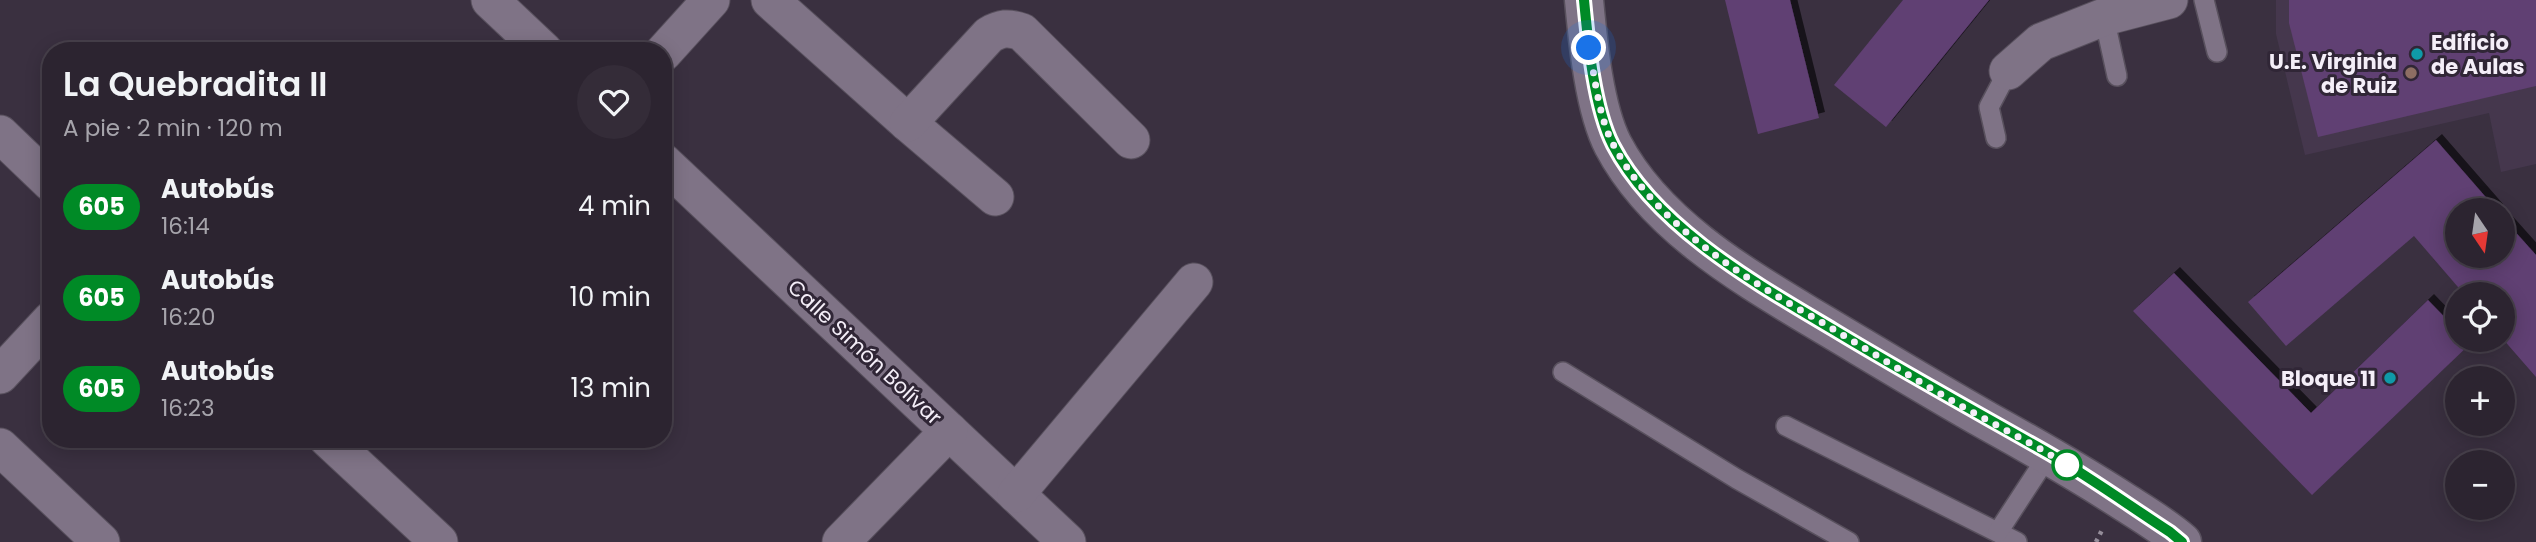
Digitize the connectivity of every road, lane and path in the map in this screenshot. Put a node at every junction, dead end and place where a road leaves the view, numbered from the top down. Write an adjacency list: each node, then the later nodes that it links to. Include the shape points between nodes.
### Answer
1 (490, 0): 8 (street)
2 (711, 0): 9 (street)
3 (770, 0): 13 (street)
4 (1584, 0): 28 (main road, via 1598,93 1613,144 1644,189 1677,224 1787,302)
5 (2169, 0): 7 (street)
6 (2204, 0): 10 (lane)
7 (2104, 17): 11 (street, via 2041,42); 12 (lane)
8 (528, 42)
9 (672, 43)
10 (2217, 52)
11 (2008, 71): 15 (lane, via 1989,107)
12 (2118, 76)
13 (908, 123): 16 (street, via 989,35 1011,28 1021,32); 19 (street)
14 (0, 134): 18 (street)
15 (1996, 138)
16 (1131, 140)
17 (672, 170): 25 (street, Calle Simón Bolívar)
18 (42, 174)
19 (995, 197)
20 (1194, 282): 29 (street)
21 (42, 330): 23 (street)
22 (1563, 372): 35 (lane)
23 (0, 375)
24 (1786, 426): 30 (lane)
25 (949, 431): 29 (street, Calle Simón Bolívar); 33 (street)
26 (0, 447): 31 (street)
27 (338, 448): 32 (street)
28 (2049, 454): 30 (lane); 37 (main road)
29 (1016, 494): 34 (street, Calle Simón Bolívar)
30 (1998, 532): 36 (lane)
31 (101, 542)
32 (439, 542)
33 (841, 542)
34 (1067, 542)
35 (1849, 542)
36 (2017, 542)
37 (2182, 542)

